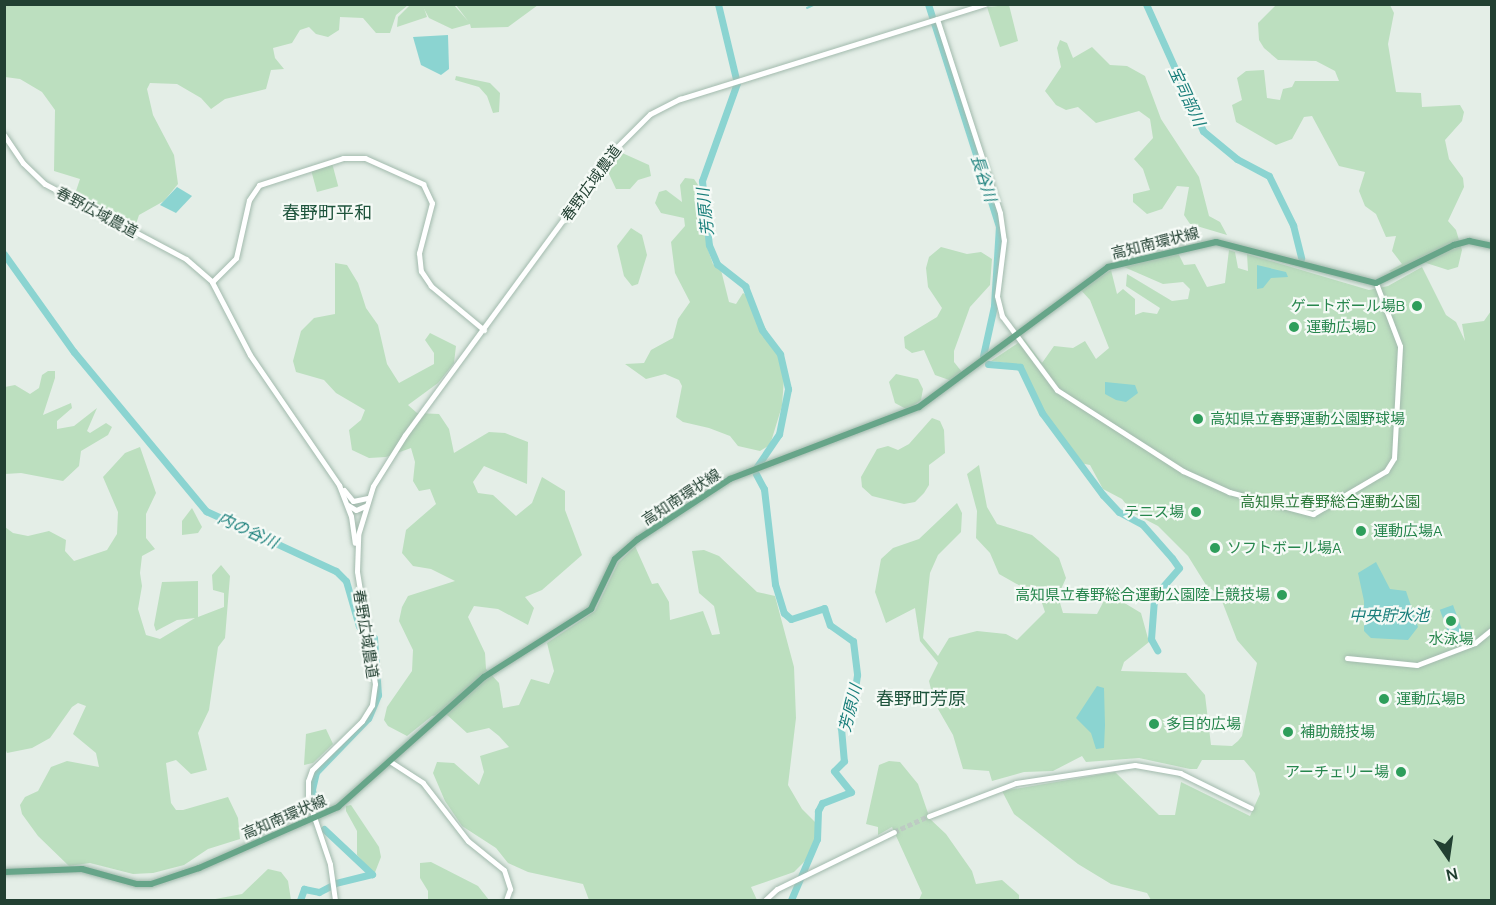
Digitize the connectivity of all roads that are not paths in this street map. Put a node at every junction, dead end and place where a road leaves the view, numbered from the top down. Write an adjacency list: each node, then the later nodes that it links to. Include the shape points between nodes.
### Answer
1 (985, 4): 2 (street, 春野広域農道)
2 (938, 19): 7 (street, 春野広域農道, via 666,104 637,124); 8 (street, via 1000,213 1004,240 997,302)
3 (4, 135): 5 (street, 春野広域農道, via 23,164 45,184 186,259)
4 (1491, 246): 6 (main road, via 1469,241 1454,245)
5 (212, 282): 7 (street, via 236,258 249,200 259,185 343,158 365,158 423,184 432,203 419,254 421,271 431,286); 9 (street, 春野広域農道, via 250,355)
6 (1376, 284): 8 (main road, 高知南環状線, via 1226,243 1204,243 1099,271); 8 (street, via 1400,346 1394,458 1386,471 1369,484 1312,514 1229,492 1183,471 1058,390)
7 (484, 330): 10 (street, 春野広域農道, via 385,464)
8 (1015, 336): 16 (main road, 高知南環状線, via 919,407 730,479 638,539 615,559 591,609 498,666)
9 (339, 484): 10 (street, via 352,501); 11 (street, 春野広域農道)
10 (367, 498): 12 (street, 春野広域農道)
11 (347, 504): 12 (street, via 356,510); 13 (street, 春野広域農道)
12 (365, 506): 13 (street, 春野広域農道)
13 (356, 554): 19 (street, 春野広域農道, via 374,695 362,721 312,770 307,789)
14 (1491, 629): 15 (street, via 1484,639 1417,665)
15 (1347, 658)
16 (391, 762): 19 (main road, 高知南環状線, via 349,800); 23 (street, via 423,783 468,841 504,870 510,889)
17 (1251, 808): 18 (street, via 1180,773 1135,765 1006,786)
18 (929, 816)
19 (314, 817): 21 (main road, 高知南環状線, via 199,868 151,884 82,869); 22 (street, 春野広域農道, via 328,855)
20 (894, 832): 24 (street)
21 (4, 872)
22 (334, 900)
23 (506, 900)
24 (765, 900)

